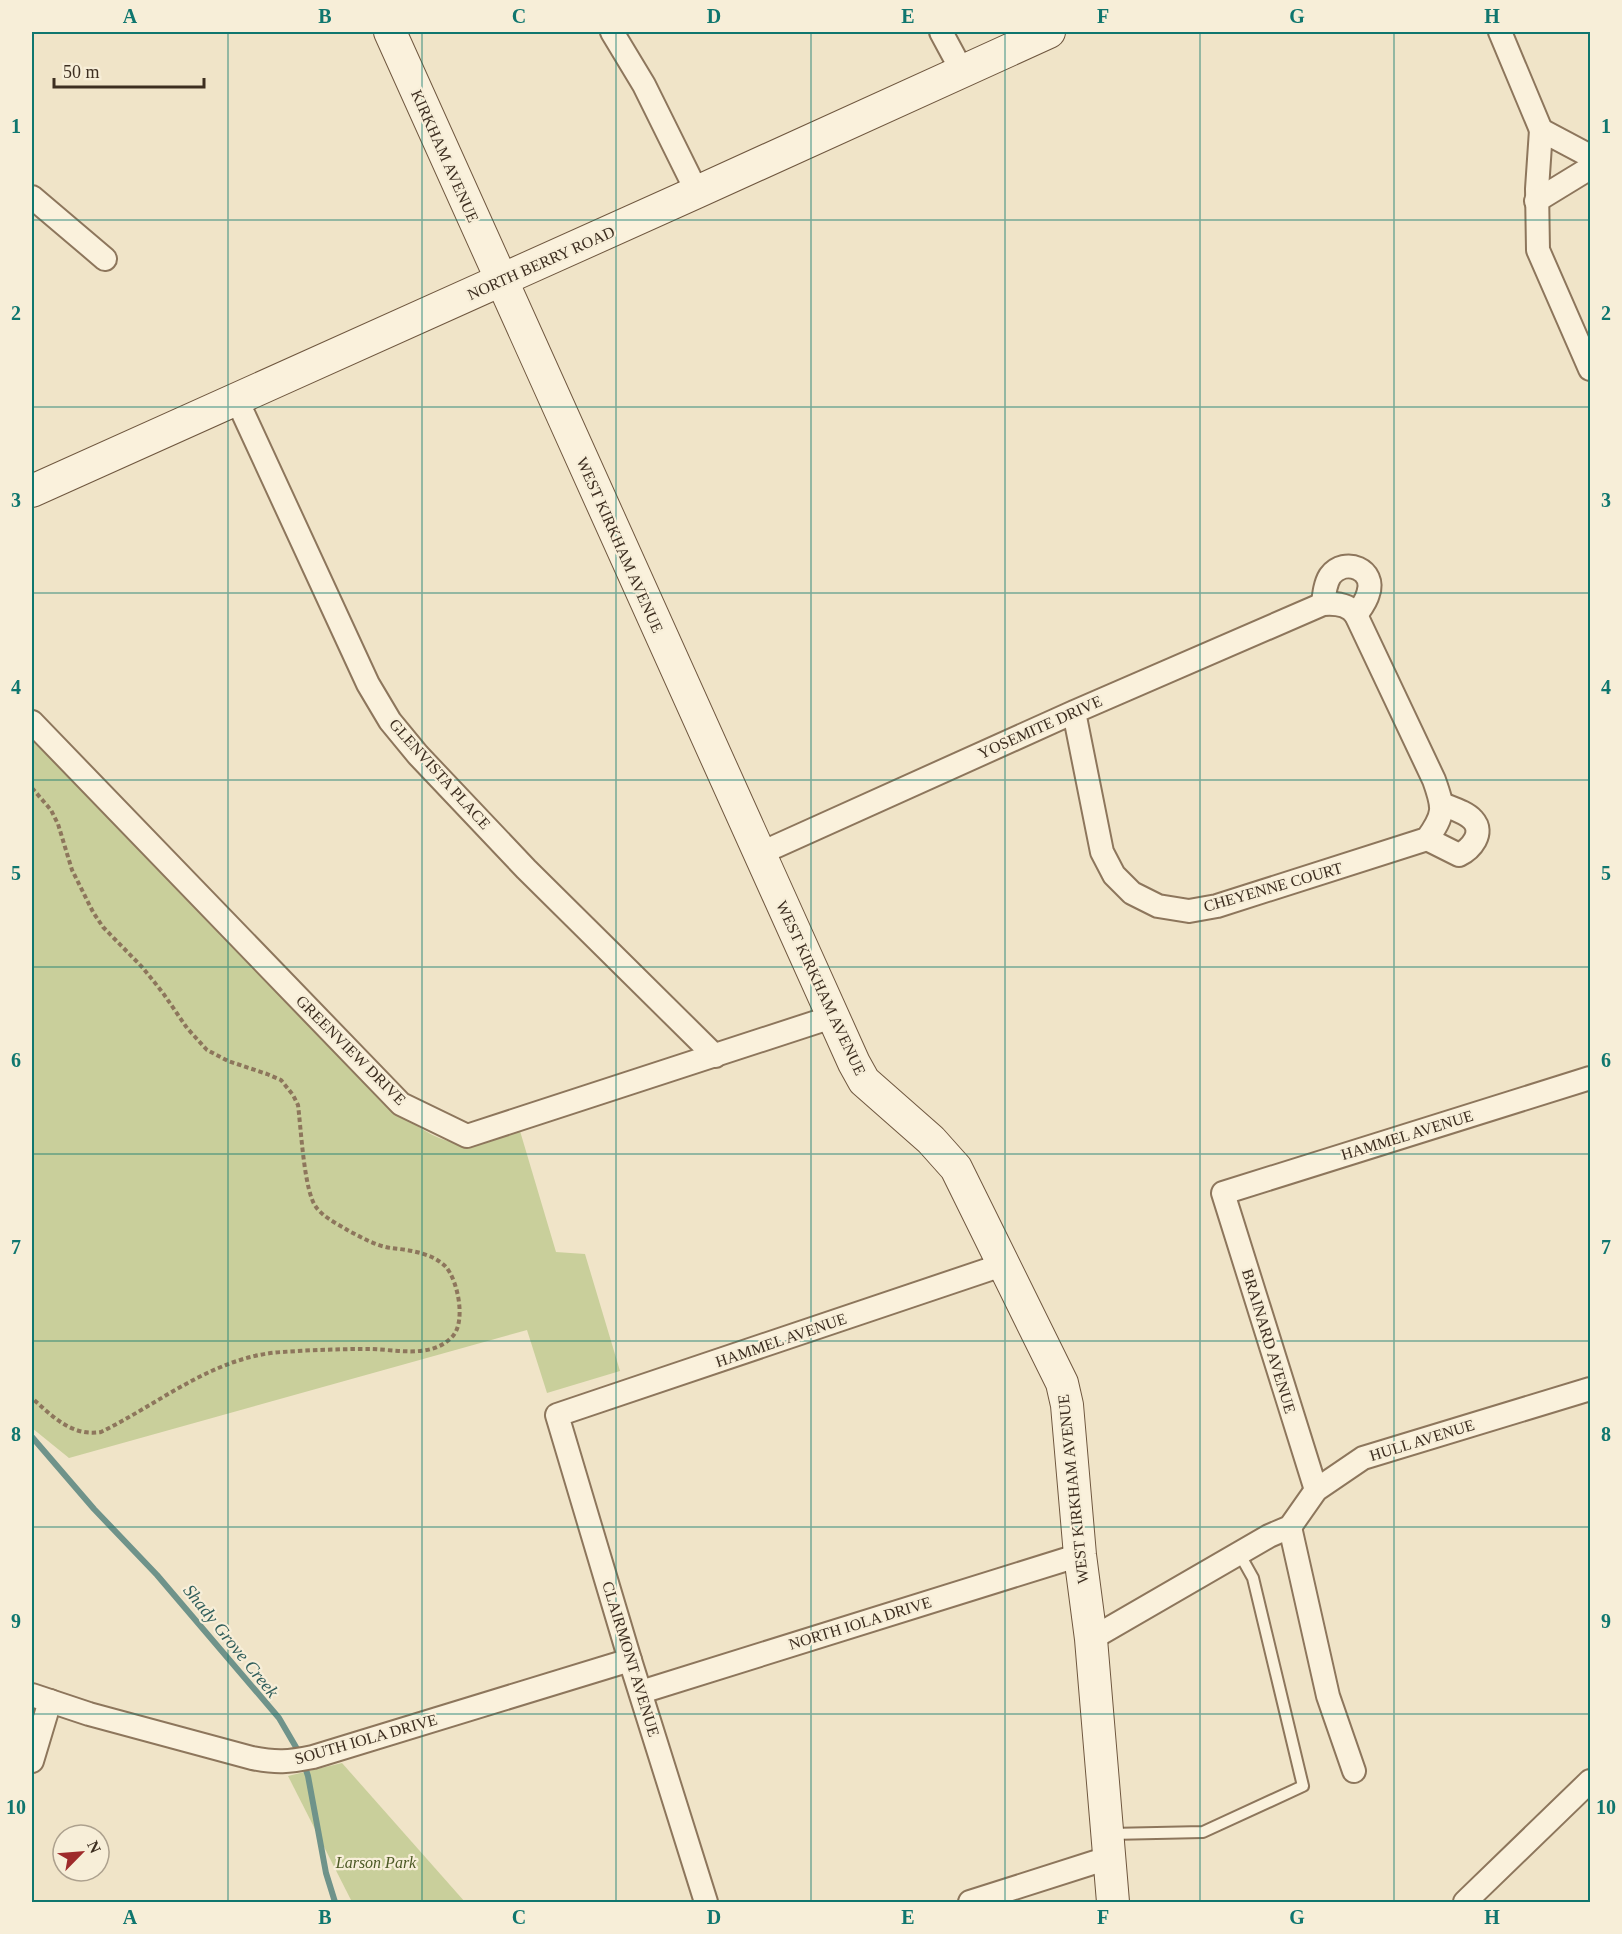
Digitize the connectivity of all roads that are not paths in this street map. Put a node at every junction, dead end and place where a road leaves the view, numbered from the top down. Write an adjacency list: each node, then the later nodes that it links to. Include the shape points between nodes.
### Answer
1 (390, 32): 14 (street, KIRKHAM AVENUE)
2 (612, 32): 10 (street, via 644,85)
3 (941, 32): 6 (street)
4 (1049, 32): 6 (street, NORTH BERRY ROAD)
5 (1500, 32): 7 (street)
6 (962, 71): 10 (street, NORTH BERRY ROAD)
7 (1542, 130): 8 (street); 12 (street)
8 (1590, 156)
9 (1590, 168): 12 (street)
10 (697, 192): 14 (street, NORTH BERRY ROAD)
11 (32, 197): 13 (street)
12 (1536, 201): 15 (street, via 1538,250)
13 (105, 260)
14 (501, 281): 16 (street, NORTH BERRY ROAD); 24 (street, WEST KIRKHAM AVENUE)
15 (1590, 369)
16 (236, 398): 17 (street, NORTH BERRY ROAD); 26 (street, GLENVISTA PLACE, via 368,684 390,720 526,869)
17 (32, 491)
18 (1330, 604): 19 (street); 19 (street, via 1325,588 1331,574 1347,566 1358,568 1367,574 1370,585); 20 (street, YOSEMITE DRIVE)
19 (1356, 615): 22 (street)
20 (1074, 712): 23 (street, CHEYENNE COURT, via 1102,852 1114,875 1132,893 1158,906 1190,910 1217,906); 24 (street, YOSEMITE DRIVE)
21 (32, 722): 26 (street, GREENVIEW DRIVE, via 401,1104 467,1136)
22 (1442, 804): 23 (street, via 1438,824); 23 (street, via 1472,818 1476,838 1470,849 1459,855)
23 (1427, 839)
24 (759, 854): 25 (street, WEST KIRKHAM AVENUE)
25 (832, 1017): 26 (street, GREENVIEW DRIVE); 29 (street, WEST KIRKHAM AVENUE, via 864,1081 956,1167)
26 (715, 1056)
27 (1590, 1078): 28 (street, HAMMEL AVENUE)
28 (1223, 1193): 32 (street, BRAINARD AVENUE)
29 (1005, 1264): 31 (street, HAMMEL AVENUE); 35 (street, WEST KIRKHAM AVENUE, via 1062,1383)
30 (1590, 1392): 32 (street, HULL AVENUE, via 1363,1458)
31 (557, 1415): 37 (street, CLAIRMONT AVENUE)
32 (1316, 1490): 33 (street, HULL AVENUE)
33 (1290, 1527): 34 (street); 41 (street, via 1328,1696)
34 (1239, 1553): 36 (street); 43 (lane, via 1253,1578 1303,1786 1203,1832)
35 (1080, 1555): 36 (street, WEST KIRKHAM AVENUE); 38 (street, NORTH IOLA DRIVE)
36 (1091, 1639): 43 (street, WEST KIRKHAM AVENUE)
37 (630, 1660): 38 (street, CLAIRMONT AVENUE); 39 (street, SOUTH IOLA DRIVE, via 313,1757 277,1763)
38 (641, 1692): 44 (street, CLAIRMONT AVENUE)
39 (41, 1698): 40 (street)
40 (32, 1761)
41 (1354, 1771)
42 (1590, 1781): 47 (street)
43 (1107, 1846): 45 (street); 46 (street, WEST KIRKHAM AVENUE)
44 (706, 1902)
45 (970, 1902)
46 (1113, 1902)
47 (1465, 1902)

